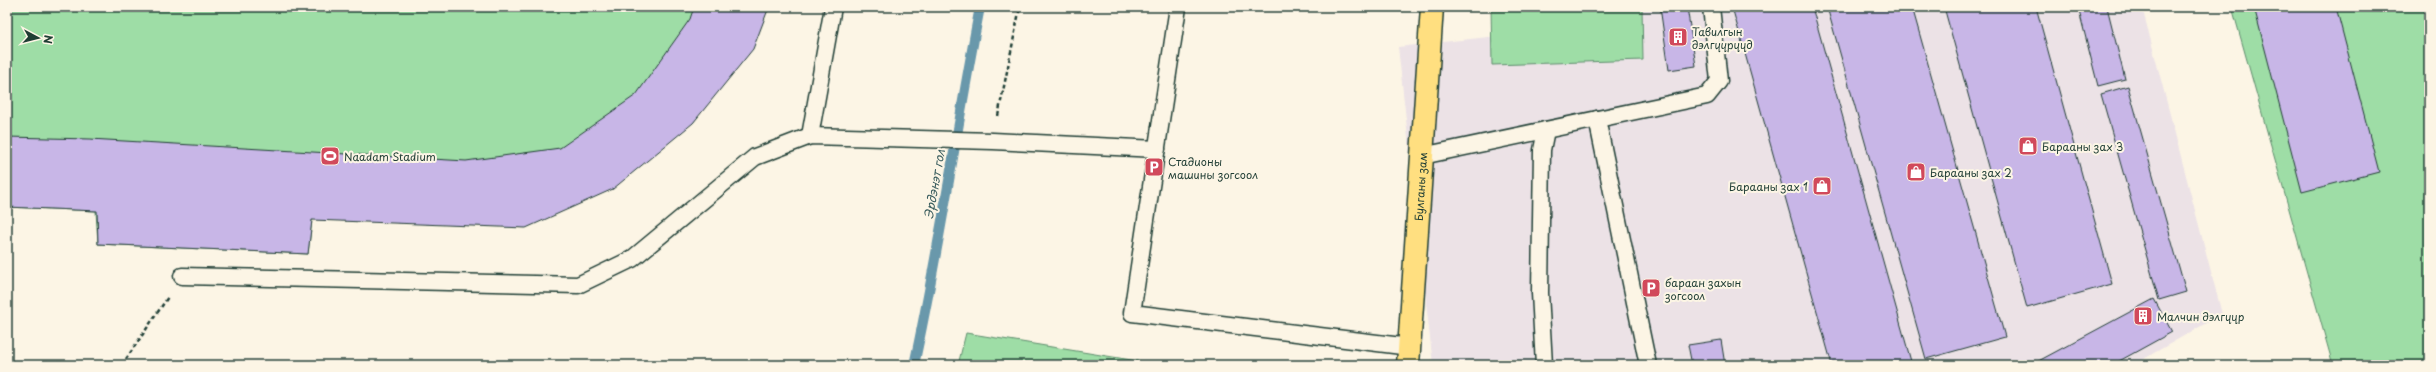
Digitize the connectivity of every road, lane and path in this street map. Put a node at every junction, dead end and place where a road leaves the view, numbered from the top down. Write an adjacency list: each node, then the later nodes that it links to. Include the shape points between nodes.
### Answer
1 (833, 7): 8 (lane)
2 (1020, 7): 9 (path)
3 (1178, 7): 10 (lane)
4 (1432, 7): 11 (highway, Булганы зам)
5 (1711, 7): 6 (lane, via 1719,81 1707,96)
6 (1597, 119): 7 (lane); 16 (lane)
7 (1546, 130): 11 (lane); 15 (lane, via 1542,150 1540,293)
8 (810, 136): 9 (lane); 12 (lane, via 755,157 632,259 578,285)
9 (993, 141): 10 (lane)
10 (1157, 149): 13 (lane, via 1132,313)
11 (1422, 156): 13 (highway, Булганы зам)
12 (182, 276): 14 (path)
13 (1409, 356)
14 (122, 365)
15 (1544, 365)
16 (1648, 365)

